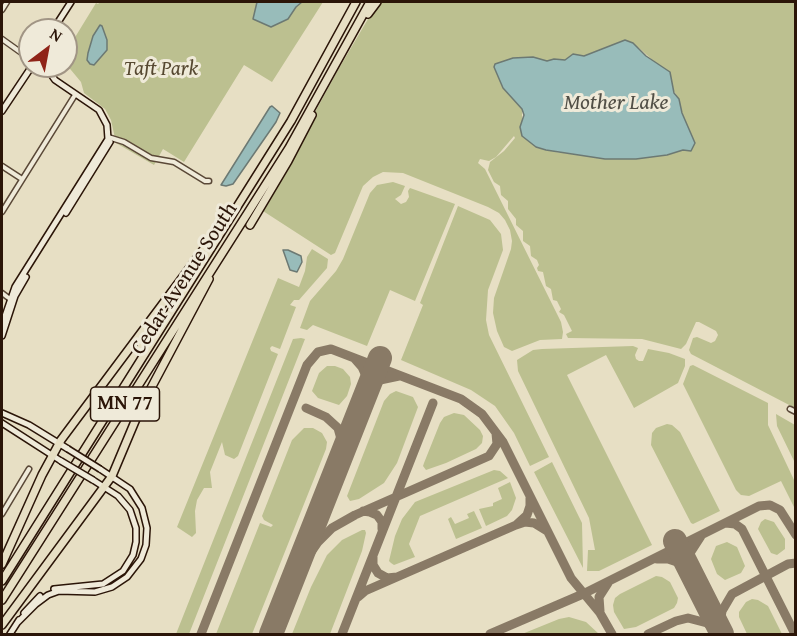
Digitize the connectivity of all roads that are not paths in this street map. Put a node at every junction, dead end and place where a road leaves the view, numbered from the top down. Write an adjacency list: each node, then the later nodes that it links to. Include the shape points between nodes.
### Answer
1 (7, 2): 6 (street)
2 (71, 2): 7 (street)
3 (355, 2): 20 (highway, Cedar Avenue South / MN 77, via 291,121)
4 (370, 2): 10 (highway, Cedar Avenue South / MN 77)
5 (376, 2): 10 (highway)
6 (2, 10)
7 (61, 18)
8 (2, 39): 9 (street)
9 (18, 49)
10 (343, 51): 11 (highway, Cedar Avenue South / MN 77)
11 (331, 74): 21 (highway, Cedar Avenue South / MN 77); 23 (highway, via 288,161)
12 (24, 78): 15 (street)
13 (55, 80): 14 (street); 16 (street, via 101,107 109,120)
14 (75, 95): 16 (street, via 102,113); 18 (street)
15 (2, 111)
16 (109, 137): 19 (street, via 151,158 174,162); 25 (street); 27 (street, via 107,149 16,293)
17 (2, 166): 18 (street)
18 (22, 179): 22 (street)
19 (209, 181)
20 (240, 201): 32 (highway); 39 (highway, Cedar Avenue South / MN 77)
21 (250, 208): 35 (highway, via 141,406); 40 (highway, Cedar Avenue South / MN 77)
22 (2, 212)
23 (250, 225)
24 (2, 293): 25 (street)
25 (10, 299): 26 (street)
26 (2, 325)
27 (2, 336)
28 (790, 409): 29 (street)
29 (795, 412)
30 (2, 413): 32 (street)
31 (2, 423): 33 (street)
32 (59, 444): 33 (highway); 35 (street, bridge)
33 (52, 454): 36 (street, bridge); 38 (highway)
34 (29, 469): 37 (street)
35 (112, 476): 36 (highway); 41 (street, via 130,489 145,514 146,544 141,560 121,582 103,591 59,591 48,595)
36 (105, 487): 41 (street, via 126,504 135,523 136,542 128,564 103,584 46,592 33,601); 42 (highway)
37 (2, 514)
38 (2, 564)
39 (2, 581)
40 (2, 600)
41 (18, 622): 43 (street)
42 (2, 625)
43 (9, 634)

